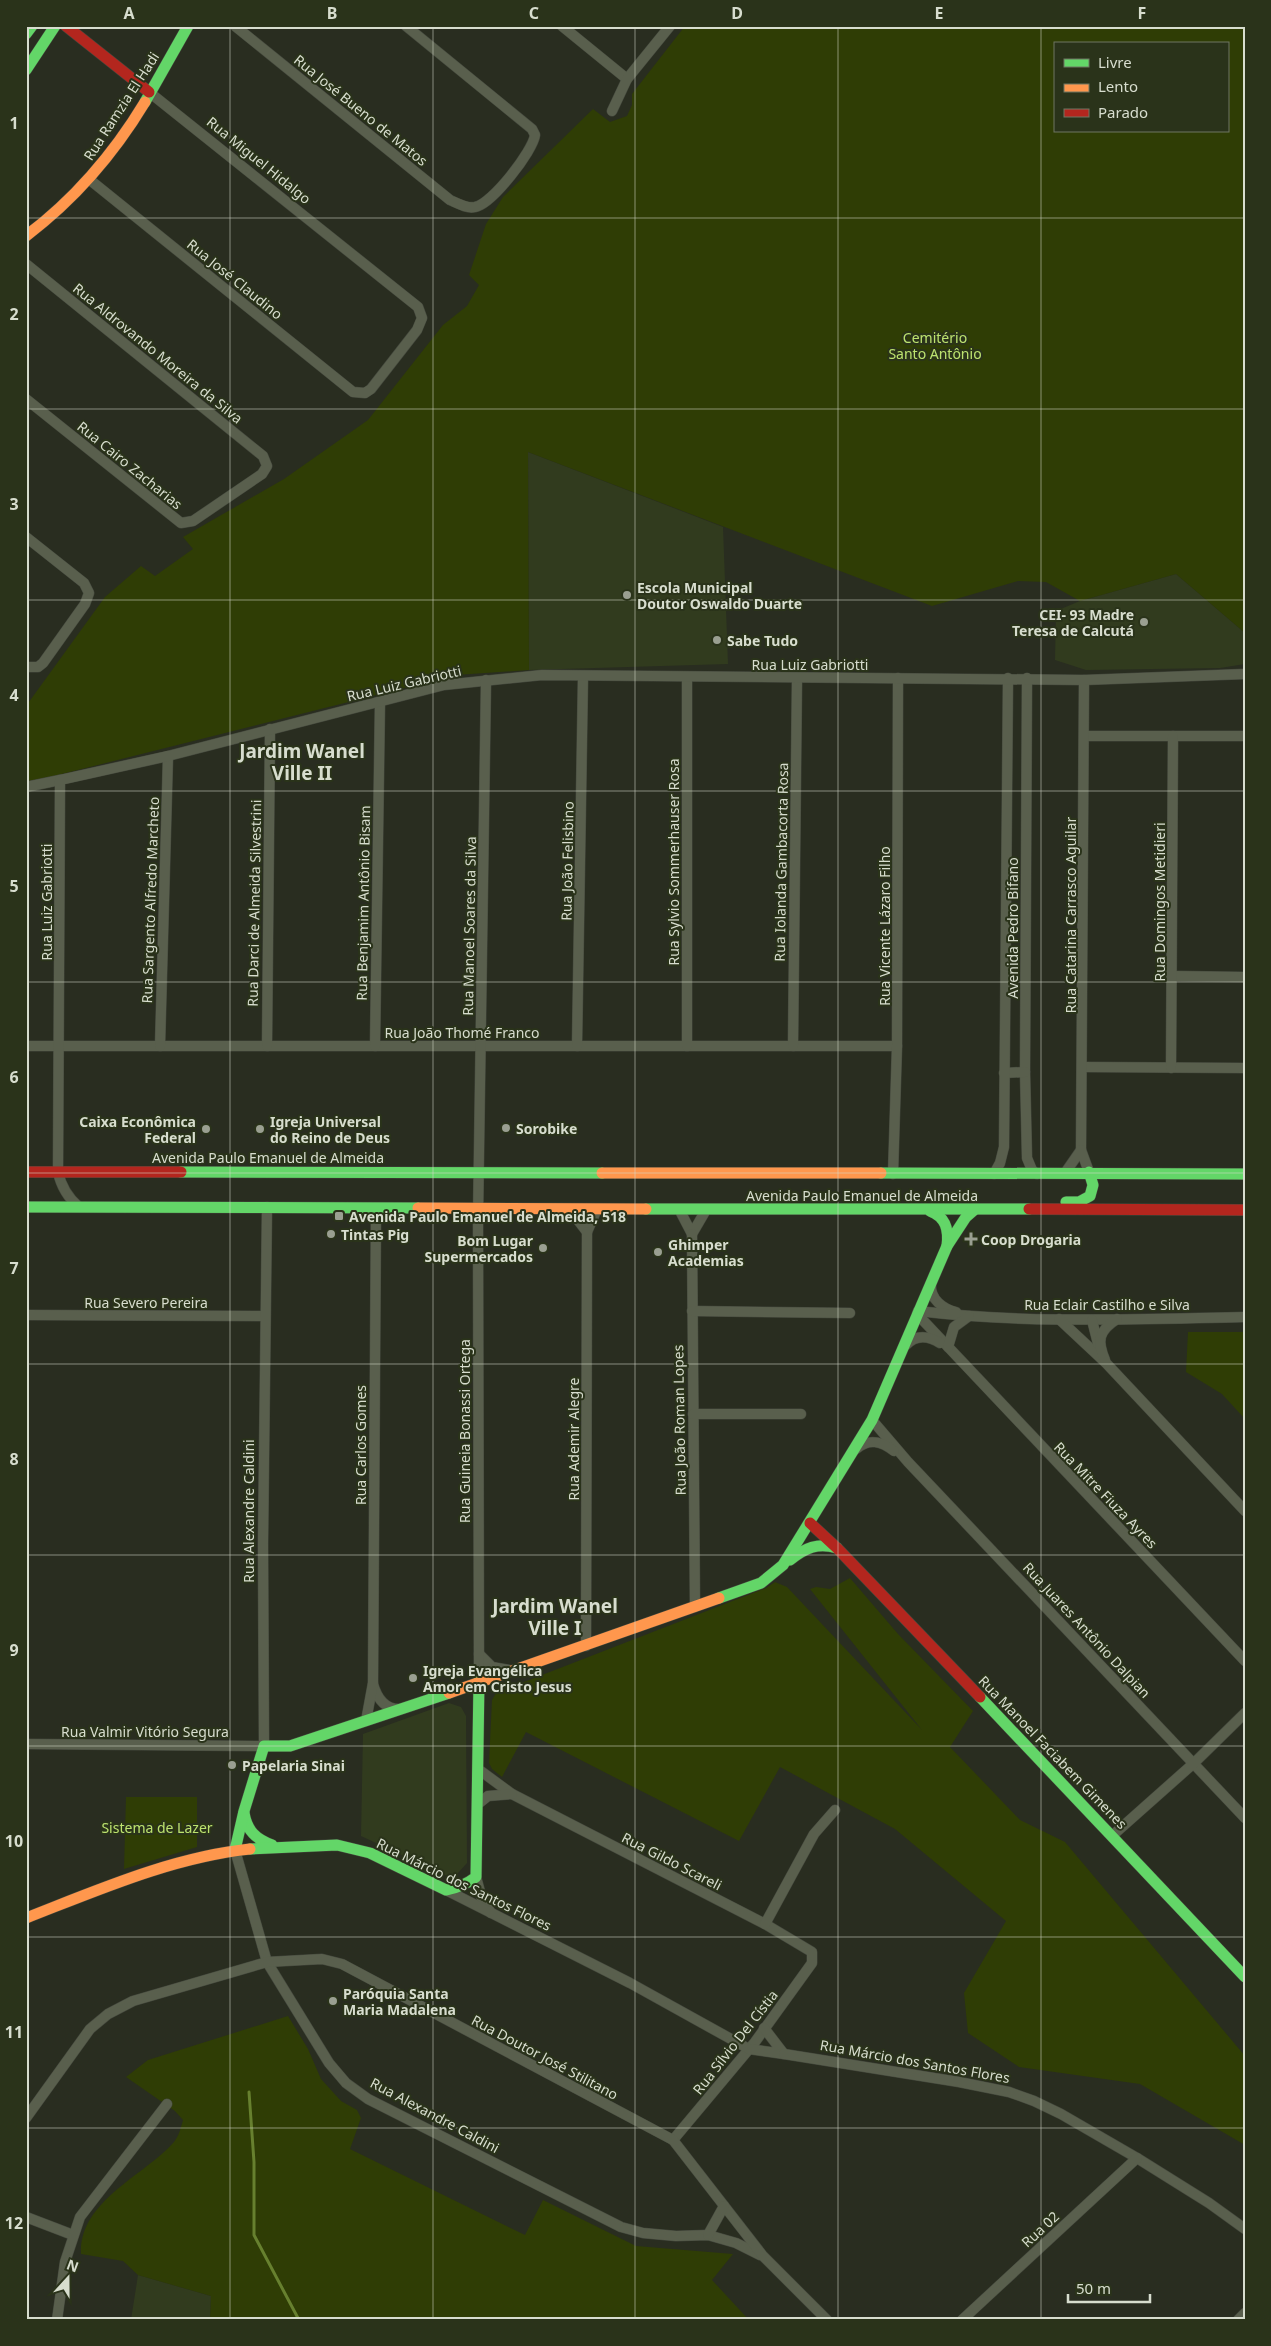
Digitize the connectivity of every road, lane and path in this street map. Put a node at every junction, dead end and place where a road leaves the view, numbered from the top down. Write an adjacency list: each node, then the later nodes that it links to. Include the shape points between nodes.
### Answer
1 (32, 26): 9 (street)
2 (55, 26): 10 (street)
3 (66, 26): 12 (street, Rua Miguel Hidalgo)
4 (188, 26): 12 (street, Rua Ramzia El Hadi)
5 (235, 26): 6 (street, Rua José Bueno de Matos, via 450,200 474,208 485,204 534,141 535,135 527,123)
6 (406, 26)
7 (562, 26): 11 (street)
8 (670, 26): 11 (street)
9 (26, 34)
10 (26, 70)
11 (627, 79): 13 (street)
12 (149, 92): 14 (street, Rua Ramzia El Hadi, via 114,150); 17 (street, Rua Miguel Hidalgo, via 418,307 422,313 421,324)
13 (612, 111)
14 (90, 180): 15 (street, Rua Ramzia El Hadi); 17 (street, Rua José Claudino, via 353,392)
15 (26, 236)
16 (26, 264): 19 (street, Rua Aldrovando Moreira da Silva, via 263,456)
17 (365, 393)
18 (26, 399): 19 (street, Rua Cairo Zacharias, via 181,523 193,521 262,474)
19 (267, 466)
20 (26, 537): 21 (street, via 84,583 89,593 85,604 43,663)
21 (29, 668)
22 (1245, 674): 30 (street, Rua Luiz Gabriotti)
23 (583, 676): 24 (street, Rua Luiz Gabriotti); 29 (street, Rua Luiz Gabriotti, via 542,675); 47 (street, Rua João Felisbino)
24 (688, 677): 25 (street, Rua Luiz Gabriotti); 48 (street, Rua Sylvio Sommerhauser Rosa)
25 (797, 678): 26 (street, Rua Luiz Gabriotti); 49 (street, Rua Iolanda Gambacorta Rosa)
26 (898, 678): 27 (street, Rua Luiz Gabriotti); 50 (street, Rua Vicente Lázaro Filho)
27 (1008, 678): 28 (street, Rua Luiz Gabriotti); 54 (street, Avenida Pedro Bifano)
28 (1027, 678): 30 (street, Rua Luiz Gabriotti); 55 (street, Avenida Pedro Bifano)
29 (486, 680): 31 (street, Rua Luiz Gabriotti, via 444,685); 46 (street, Rua Manoel Soares da Silva)
30 (1084, 680): 33 (street, Rua Catarina Carrasco Aguilar)
31 (380, 701): 32 (street, Rua Luiz Gabriotti); 45 (street, Rua Benjamim Antônio Bisam)
32 (270, 729): 36 (street, Rua Luiz Gabriotti); 44 (street, Rua Darci de Almeida Silvestrini)
33 (1085, 736): 34 (street); 51 (street, Rua Catarina Carrasco Aguilar)
34 (1174, 736): 35 (street); 39 (street, Rua Domingos Metidieri)
35 (1245, 736)
36 (168, 756): 37 (street, Rua Luiz Gabriotti); 43 (street, Rua Sargento Alfredo Marcheto)
37 (60, 780): 38 (street); 42 (street, Rua Luiz Gabriotti)
38 (26, 787)
39 (1173, 976): 40 (street); 52 (street, Rua Domingos Metidieri)
40 (1245, 977)
41 (26, 1046): 42 (street, Rua João Thomé Franco)
42 (59, 1046): 43 (street, Rua João Thomé Franco); 58 (street, Rua Luiz Gabriotti)
43 (160, 1046): 44 (street, Rua João Thomé Franco)
44 (266, 1046): 45 (street, Rua João Thomé Franco)
45 (375, 1046): 46 (street, Rua João Thomé Franco)
46 (481, 1046): 47 (street, Rua João Thomé Franco); 60 (street, Rua Manoel Soares da Silva)
47 (577, 1046): 48 (street, Rua João Thomé Franco)
48 (687, 1046): 49 (street, Rua João Thomé Franco)
49 (793, 1046): 50 (street, Rua João Thomé Franco)
50 (898, 1046): 62 (street, Rua Vicente Lázaro Filho)
51 (1083, 1067): 52 (street); 56 (street, Rua Catarina Carrasco Aguilar)
52 (1171, 1068): 53 (street)
53 (1245, 1068)
54 (1004, 1072): 55 (street); 63 (street, Avenida Pedro Bifano, via 1004,1147)
55 (1025, 1072): 64 (street, Avenida Pedro Bifano, via 1027,1158)
56 (1081, 1150): 59 (street, Rua Catarina Carrasco Aguilar); 61 (street)
57 (26, 1172): 58 (street, Avenida Paulo Emanuel de Almeida)
58 (58, 1172): 60 (street, Avenida Paulo Emanuel de Almeida); 67 (street, via 70,1200)
59 (1089, 1172): 61 (street, Avenida Paulo Emanuel de Almeida); 65 (street, Avenida Paulo Emanuel de Almeida); 76 (street, via 1093,1190 1084,1200 1030,1202)
60 (479, 1173): 62 (street, Avenida Paulo Emanuel de Almeida); 70 (street)
61 (1065, 1173): 64 (street, Avenida Paulo Emanuel de Almeida)
62 (893, 1174): 63 (street, Avenida Paulo Emanuel de Almeida)
63 (994, 1174): 64 (street, Avenida Paulo Emanuel de Almeida)
64 (1037, 1174)
65 (1245, 1174)
66 (26, 1206): 67 (street, Avenida Paulo Emanuel de Almeida)
67 (79, 1207): 68 (street, Avenida Paulo Emanuel de Almeida)
68 (268, 1207): 69 (street, Avenida Paulo Emanuel de Almeida); 87 (street, Rua Alexandre Caldini)
69 (376, 1208): 70 (street, Avenida Paulo Emanuel de Almeida); 115 (street, Rua Carlos Gomes)
70 (478, 1209): 73 (street, Avenida Paulo Emanuel de Almeida); 111 (street, Rua Guineia Bonassi Ortega)
71 (597, 1209): 72 (street, Avenida Paulo Emanuel de Almeida); 73 (street, Avenida Paulo Emanuel de Almeida); 79 (street, Rua Ademir Alegre)
72 (679, 1209): 74 (street, Avenida Paulo Emanuel de Almeida); 80 (street, Rua João Roman Lopes)
73 (570, 1210): 79 (street)
74 (706, 1210): 78 (street, Avenida Paulo Emanuel de Almeida); 80 (street)
75 (974, 1210): 76 (street, Avenida Paulo Emanuel de Almeida); 78 (street, Avenida Paulo Emanuel de Almeida); 81 (street)
76 (998, 1210): 77 (street, Avenida Paulo Emanuel de Almeida)
77 (1245, 1210)
78 (930, 1211): 81 (street, via 938,1213 946,1222)
79 (587, 1232): 110 (street, Rua Ademir Alegre)
80 (692, 1234): 83 (street, Rua João Roman Lopes)
81 (947, 1246): 82 (street)
82 (931, 1282): 85 (street); 88 (street, Rua Eclair Castilho e Silva, via 930,1292 935,1300 950,1311)
83 (692, 1311): 84 (street); 98 (street, Rua João Roman Lopes)
84 (850, 1313)
85 (917, 1313): 88 (street, Rua Eclair Castilho e Silva); 95 (street, Rua Mitre Fiuza Ayres); 96 (street)
86 (26, 1315): 87 (street, Rua Severo Pereira)
87 (265, 1316): 122 (street, Rua Alexandre Caldini)
88 (969, 1316): 90 (street, Rua Eclair Castilho e Silva); 95 (street, via 954,1327)
89 (1245, 1317): 91 (street, Rua Eclair Castilho e Silva)
90 (1059, 1319): 92 (street, Rua Eclair Castilho e Silva); 93 (street)
91 (1118, 1319): 92 (street, Rua Eclair Castilho e Silva); 94 (street, via 1105,1330)
92 (1087, 1320): 93 (street, via 1074,1325); 94 (street)
93 (1077, 1336): 97 (street)
94 (1098, 1344): 97 (street)
95 (948, 1347): 96 (street, Rua Mitre Fiuza Ayres, via 933,1339 916,1338); 112 (street, Rua Mitre Fiuza Ayres)
96 (901, 1350): 100 (street)
97 (1106, 1363): 105 (street)
98 (693, 1414): 99 (street); 109 (street, Rua João Roman Lopes)
99 (801, 1414)
100 (872, 1420): 101 (street); 104 (street, Rua Juares Antônio Dalpian)
101 (865, 1433): 102 (street, Rua Juares Antônio Dalpian); 103 (street)
102 (883, 1443): 103 (street, via 862,1443); 104 (street, Rua Juares Antônio Dalpian)
103 (854, 1450): 106 (street)
104 (908, 1462): 123 (street, Rua Juares Antônio Dalpian)
105 (1245, 1510)
106 (810, 1523): 107 (street, Rua Manoel Faciabem Gimenes); 108 (street)
107 (838, 1549): 108 (street, via 826,1544 809,1546); 130 (street, Rua Manoel Faciabem Gimenes)
108 (783, 1565): 109 (street, via 761,1583)
109 (695, 1606): 110 (street)
110 (586, 1646): 113 (street)
111 (479, 1654): 113 (street, via 492,1667); 114 (street, Rua Guineia Bonassi Ortega)
112 (1245, 1661)
113 (512, 1670): 114 (street)
114 (479, 1681): 116 (street); 120 (street, Rua Guineia Bonassi Ortega)
115 (372, 1683): 117 (street, via 379,1700 392,1709); 119 (street, Rua Carlos Gomes)
116 (449, 1692): 117 (street); 120 (street, via 470,1702)
117 (399, 1709): 119 (street)
118 (1245, 1713): 123 (street)
119 (366, 1721): 122 (street, via 290,1746)
120 (479, 1721): 124 (street, Rua Guineia Bonassi Ortega)
121 (26, 1744): 122 (street, Rua Valmir Vitório Segura)
122 (264, 1746): 128 (street, Rua Alexandre Caldini)
123 (1194, 1763): 129 (street, Rua Juares Antônio Dalpian); 130 (street)
124 (478, 1769): 125 (street, Rua Gildo Scareli); 126 (street, Rua Guineia Bonassi Ortega)
125 (512, 1794): 126 (street, via 488,1796); 137 (street, Rua Gildo Scareli)
126 (478, 1804): 133 (street, Rua Guineia Bonassi Ortega)
127 (835, 1810): 137 (street, via 814,1834)
128 (244, 1811): 131 (street, via 246,1828 255,1837); 132 (street, Rua Alexandre Caldini)
129 (1245, 1818)
130 (1112, 1835): 140 (street, Rua Manoel Faciabem Gimenes)
131 (276, 1846): 132 (street, Rua Márcio dos Santos Flores); 134 (street, Rua Márcio dos Santos Flores, via 337,1845 370,1853)
132 (235, 1850): 136 (street, Rua Márcio dos Santos Flores, via 217,1852 114,1883); 139 (street, Rua Alexandre Caldini)
133 (476, 1877): 134 (street, via 459,1888); 135 (street, Rua Guineia Bonassi Ortega, via 482,1899)
134 (446, 1890): 135 (street, Rua Márcio dos Santos Flores)
135 (492, 1914): 142 (street, Rua Márcio dos Santos Flores, via 630,1983)
136 (26, 1918)
137 (765, 1924): 138 (street, Rua Gildo Scareli, via 807,1947)
138 (814, 1958): 141 (street, Rua Sílvio Del Cístia)
139 (267, 1962): 145 (street, Rua Doutor José Stilitano, via 133,2001 108,2014 90,2029); 146 (street, Rua Doutor José Stilitano, via 322,1959 342,1964); 152 (street, Rua Alexandre Caldini, via 328,2063 346,2083 368,2099 621,2227 643,2233)
140 (1245, 1977)
141 (764, 2028): 142 (street, Rua Sílvio Del Cístia); 143 (street)
142 (748, 2050): 143 (street, Rua Márcio dos Santos Flores); 146 (street, Rua Sílvio Del Cístia)
143 (784, 2054): 147 (street, Rua Márcio dos Santos Flores, via 1009,2092 1061,2114)
144 (166, 2104): 151 (street, via 80,2217)
145 (26, 2118)
146 (673, 2140): 148 (street, Rua Doutor José Stilitano)
147 (1138, 2158): 150 (street, Rua Márcio dos Santos Flores); 157 (street, Rua 02)
148 (724, 2206): 152 (street); 153 (street, Rua Doutor José Stilitano)
149 (26, 2217): 151 (street)
150 (1245, 2229)
151 (73, 2235): 155 (street, via 65,2262)
152 (708, 2235): 153 (street, Rua Alexandre Caldini, via 736,2243)
153 (763, 2256): 156 (street, Rua Doutor José Stilitano)
154 (1245, 2314): 158 (street)
155 (57, 2320)
156 (827, 2320)
157 (962, 2320)
158 (1238, 2320)

